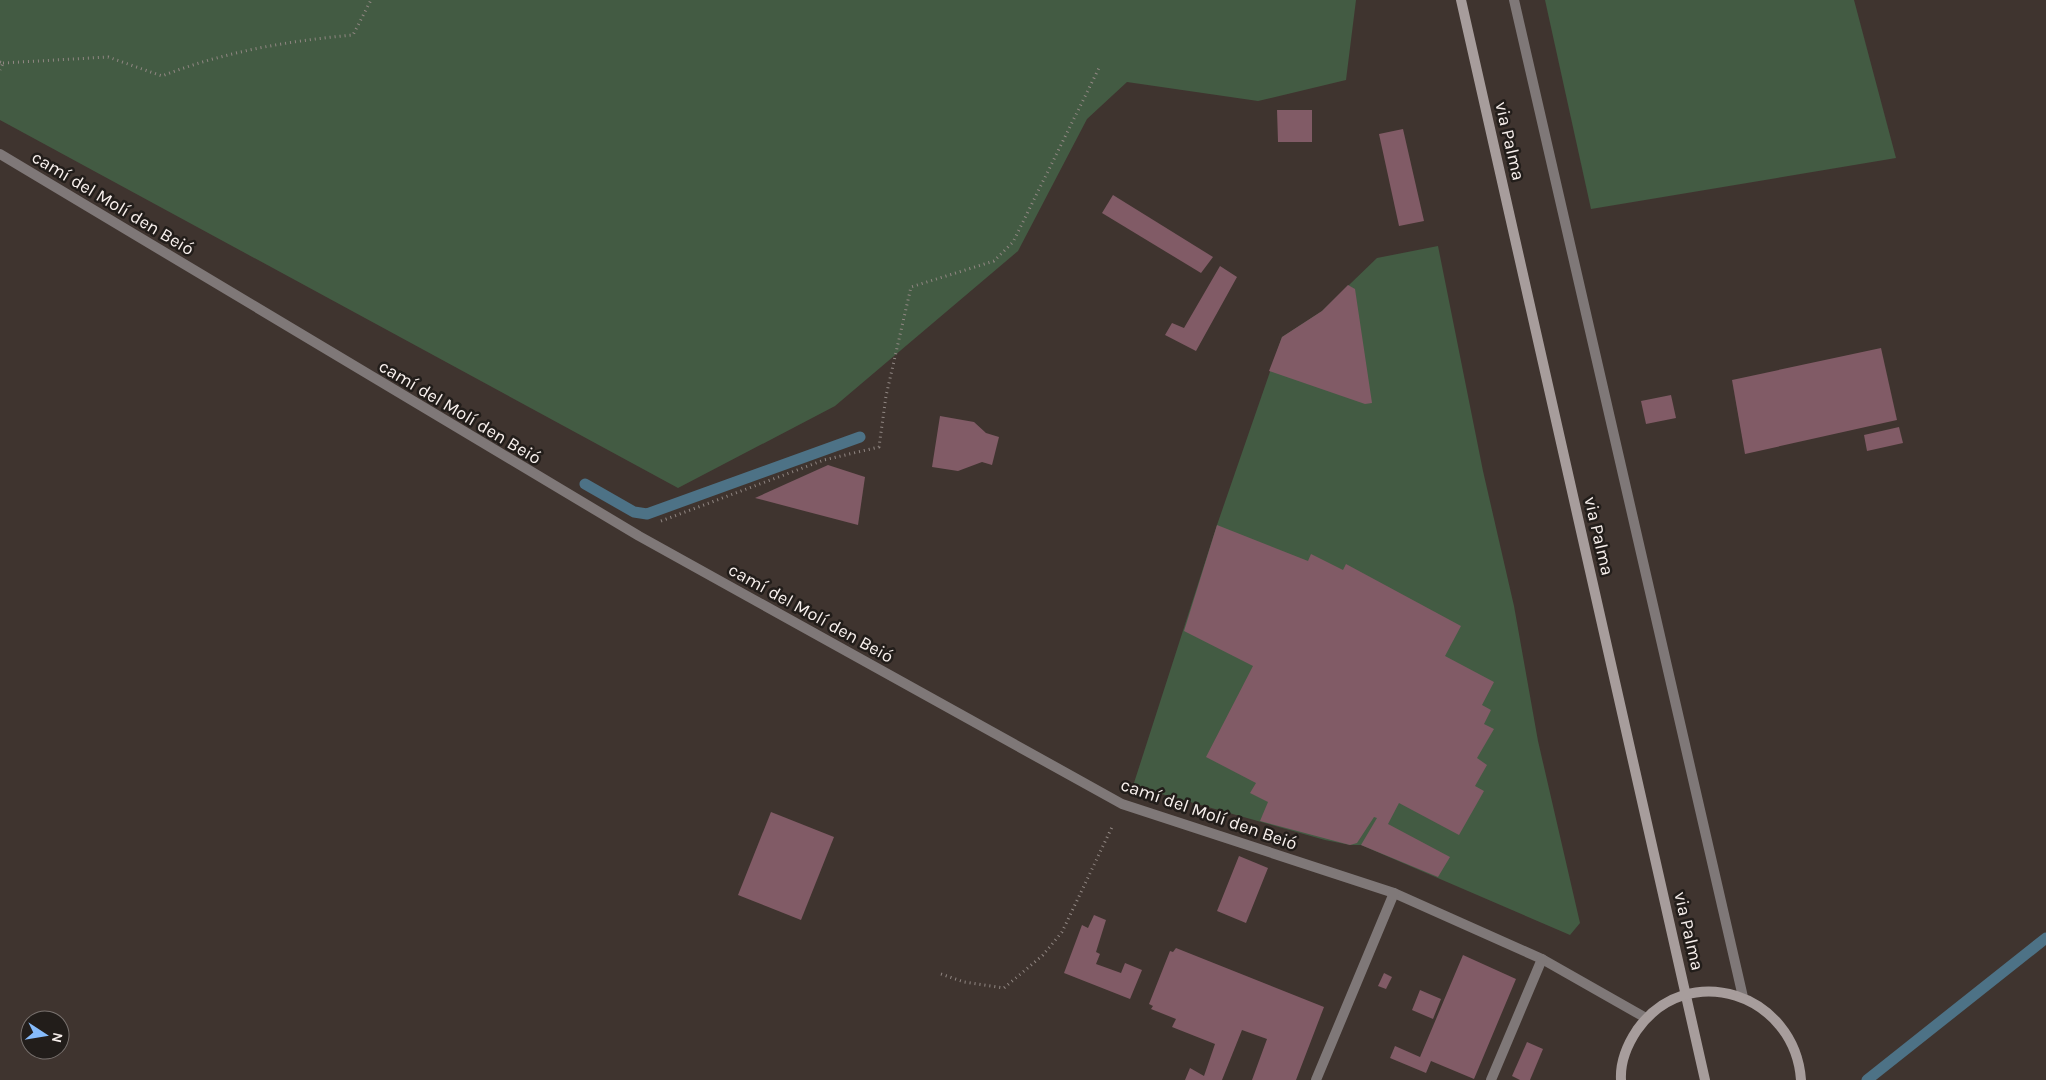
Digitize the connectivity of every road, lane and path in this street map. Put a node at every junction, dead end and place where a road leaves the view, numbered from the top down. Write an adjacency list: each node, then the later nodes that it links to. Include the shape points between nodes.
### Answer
1 (371, 0): 4 (path, via 353,35 303,40 203,60 162,76 108,57)
2 (1462, 0): 13 (main road, via Palma)
3 (1514, 0): 14 (street)
4 (2, 63): 6 (path)
5 (1100, 66): 8 (path, via 1013,242 994,262 911,288 886,396 879,447 824,460)
6 (0, 70)
7 (0, 154): 8 (street, camí del Molí den Beió)
8 (631, 532): 9 (street, camí del Molí den Beió)
9 (1122, 804): 10 (street, camí del Molí den Beió); 12 (path, via 1062,932 1043,955 1004,988 964,982)
10 (1394, 893): 11 (street, camí del Molí den Beió); 16 (street)
11 (1542, 960): 15 (street, camí del Molí den Beió); 17 (street)
12 (941, 974)
13 (1686, 994): 14 (main road, via 1715,992); 15 (main road, via 1664,1004); 19 (main road, via Palma)
14 (1744, 998): 20 (main road, via 1769,1012 1788,1034 1800,1061)
15 (1646, 1018): 18 (main road, via 1629,1042 1620,1068)
16 (1316, 1080)
17 (1491, 1080)
18 (1621, 1080)
19 (1705, 1080)
20 (1801, 1080)

